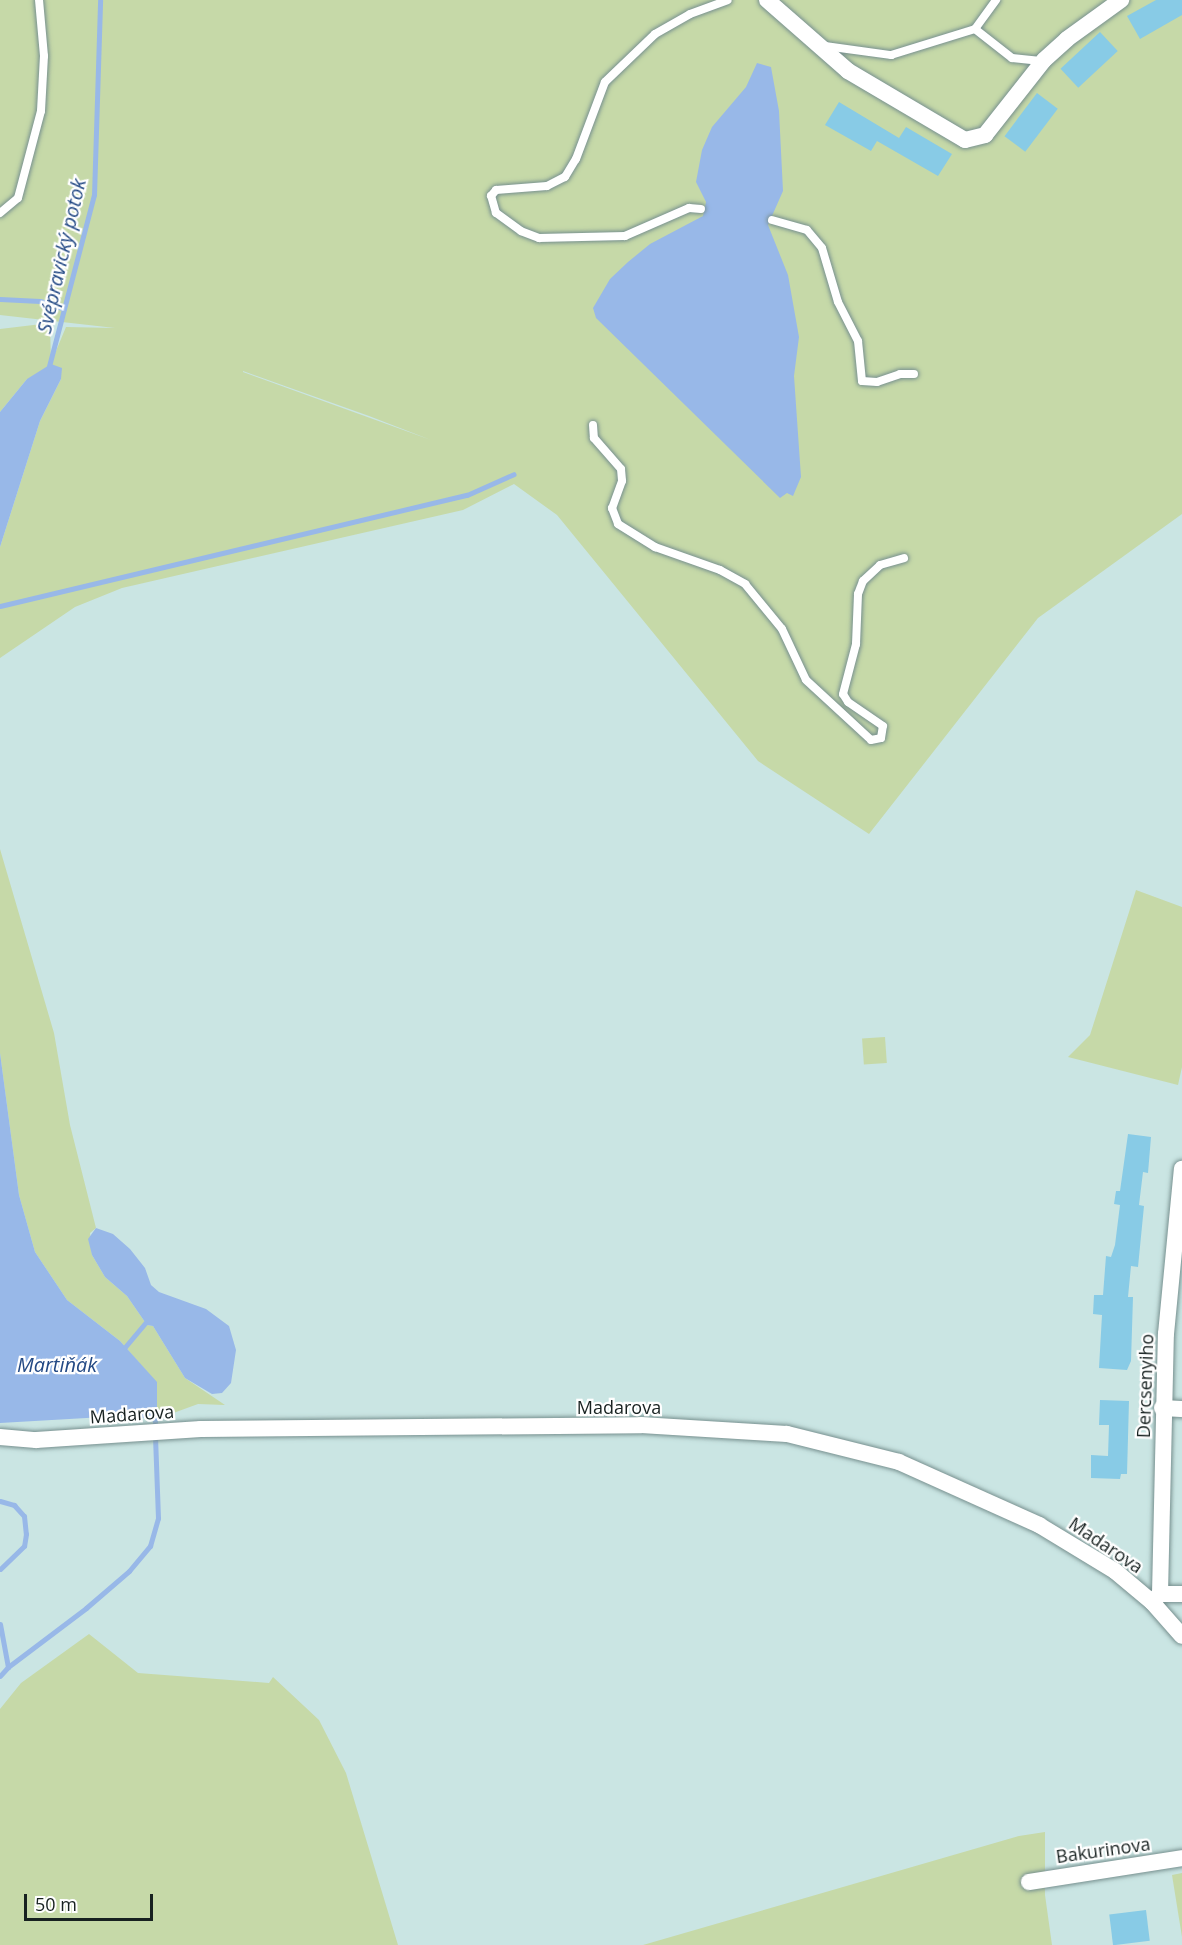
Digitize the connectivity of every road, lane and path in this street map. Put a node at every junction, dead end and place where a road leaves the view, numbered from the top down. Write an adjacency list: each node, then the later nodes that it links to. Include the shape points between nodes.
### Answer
1 (39, 0): 10 (lane, via 44,56 41,111 18,198)
2 (728, 0): 9 (lane, via 690,14 655,34 605,82 576,159 565,177 547,186 496,190 491,196 496,213 539,238 625,236 689,208)
3 (767, 0): 7 (street)
4 (996, 0): 6 (lane)
5 (1121, 0): 8 (street, via 1076,31)
6 (975, 29): 7 (lane, via 891,56); 8 (lane, via 1012,58)
7 (820, 46): 8 (street, via 858,77 965,140 984,135)
8 (1044, 60)
9 (701, 209)
10 (0, 213)
11 (772, 220): 12 (lane, via 807,230 822,248 838,302 858,341 862,381)
12 (914, 374)
13 (593, 424): 14 (lane, via 594,438 621,470 622,481 612,508 618,524 655,547 720,570 745,584 782,628 806,680 871,740 881,738 883,726 848,702 843,694 856,644 858,594 863,581 880,565)
14 (904, 558)
15 (1182, 1169): 16 (street, Dercsenyiho)
16 (1181, 1187): 17 (street, Dercsenyiho)
17 (1162, 1408): 18 (street); 21 (street, Dercsenyiho)
18 (1182, 1409)
19 (0, 1437): 21 (street, Madarova, via 36,1440 164,1431 640,1425 787,1434 866,1451 981,1498 1075,1544)
20 (1182, 1594): 21 (street)
21 (1156, 1598): 22 (street, Madarova)
22 (1182, 1636)
23 (1182, 1858): 24 (street, Bakurinova)
24 (1029, 1882)

